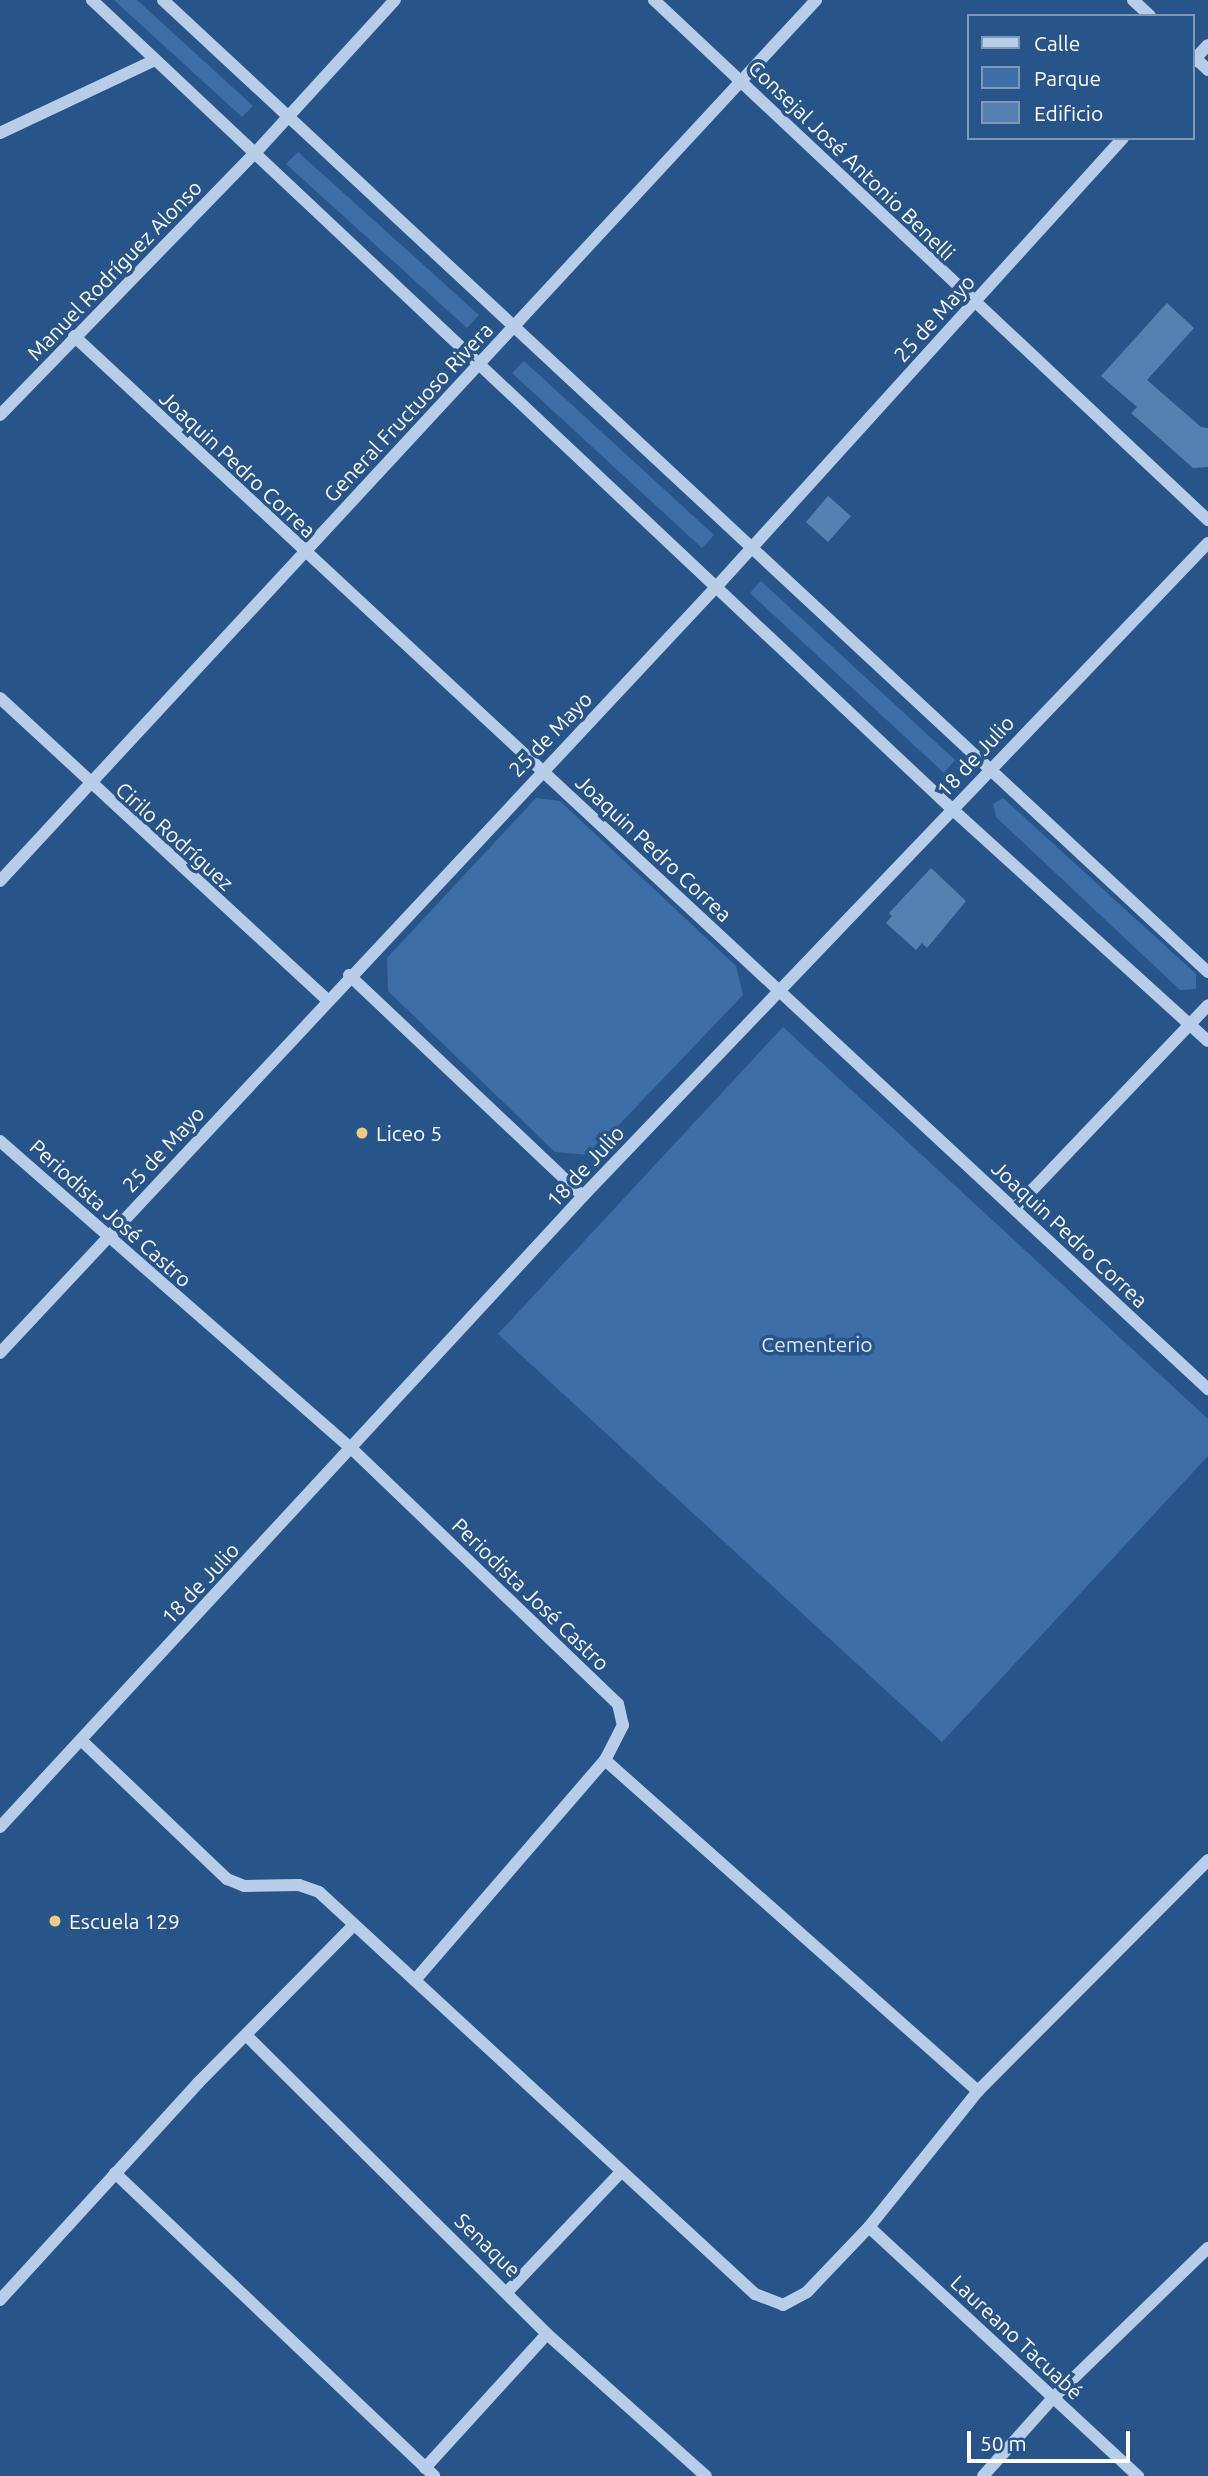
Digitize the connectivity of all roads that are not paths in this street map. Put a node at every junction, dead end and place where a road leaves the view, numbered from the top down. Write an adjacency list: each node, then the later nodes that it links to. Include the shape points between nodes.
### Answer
1 (92, 0): 11 (street)
2 (163, 0): 14 (street)
3 (395, 0): 14 (street, Manuel Rodríguez Alonso)
4 (654, 0): 13 (street, Consejal José Antonio Benelli)
5 (816, 0): 13 (street, General Fructuoso Rivera)
6 (1133, 0): 7 (street)
7 (1148, 14)
8 (1208, 45): 9 (street)
9 (1194, 57)
10 (1194, 59): 12 (street)
11 (155, 60): 15 (street); 17 (street)
12 (1208, 70)
13 (742, 80): 18 (street, Consejal José Antonio Benelli); 19 (street, General Fructuoso Rivera)
14 (288, 117): 17 (street, Manuel Rodríguez Alonso); 19 (street)
15 (0, 133)
16 (1121, 140): 18 (street, 25 de Mayo)
17 (256, 152): 20 (street, Manuel Rodríguez Alonso); 21 (street)
18 (974, 303): 23 (street, Consejal José Antonio Benelli); 25 (street, 25 de Mayo)
19 (514, 327): 21 (street, General Fructuoso Rivera); 25 (street)
20 (74, 336): 22 (street, Manuel Rodríguez Alonso); 26 (street, Joaquin Pedro Correa)
21 (480, 364): 26 (street, General Fructuoso Rivera); 27 (street)
22 (0, 415)
23 (1208, 520)
24 (1208, 543): 29 (street, 18 de Julio)
25 (754, 545): 27 (street, 25 de Mayo); 29 (street)
26 (304, 552): 30 (street, Joaquin Pedro Correa); 31 (street, General Fructuoso Rivera)
27 (718, 585): 30 (street, 25 de Mayo); 32 (street)
28 (0, 698): 31 (street, Cirilo Rodríguez)
29 (990, 767): 32 (street, 18 de Julio); 34 (street)
30 (542, 771): 35 (street, 25 de Mayo); 36 (street, Joaquin Pedro Correa)
31 (89, 785): 33 (street, General Fructuoso Rivera); 37 (street, Cirilo Rodríguez)
32 (952, 809): 36 (street, 18 de Julio); 39 (street)
33 (0, 881)
34 (1208, 972)
35 (349, 975): 37 (street, 25 de Mayo); 42 (street)
36 (778, 989): 42 (street, 18 de Julio); 43 (street, Joaquin Pedro Correa)
37 (327, 1000): 44 (street, 25 de Mayo)
38 (1208, 1005): 39 (street)
39 (1191, 1025): 40 (street); 43 (street)
40 (1208, 1041)
41 (0, 1140): 44 (street, Periodista José Castro)
42 (583, 1196): 47 (street, 18 de Julio)
43 (1015, 1208): 46 (street, Joaquin Pedro Correa)
44 (107, 1237): 45 (street, 25 de Mayo); 47 (street, Periodista José Castro)
45 (0, 1353)
46 (1208, 1389)
47 (351, 1448): 48 (street, 18 de Julio); 49 (street, Periodista José Castro, via 618,1704 623,1725)
48 (81, 1740): 50 (street, 18 de Julio); 52 (street, via 227,1879 244,1886 299,1885 319,1892)
49 (605, 1759): 53 (street, Periodista José Castro); 55 (street)
50 (0, 1827)
51 (1208, 1860): 55 (street)
52 (354, 1925): 53 (street); 54 (street)
53 (415, 1980): 56 (street)
54 (247, 2036): 57 (street); 60 (street, Senaque)
55 (978, 2091): 58 (street)
56 (621, 2172): 58 (street, via 769,2303 798,2301); 60 (street)
57 (115, 2174): 61 (street); 64 (street)
58 (869, 2227): 63 (street, Laureano Tacuabé)
59 (1208, 2248): 63 (street)
60 (508, 2291): 62 (street, Senaque)
61 (0, 2300)
62 (547, 2334): 64 (street); 65 (street, Senaque)
63 (1053, 2398): 66 (street); 67 (street, Laureano Tacuabé)
64 (430, 2472)
65 (706, 2476)
66 (983, 2476)
67 (1138, 2476)

